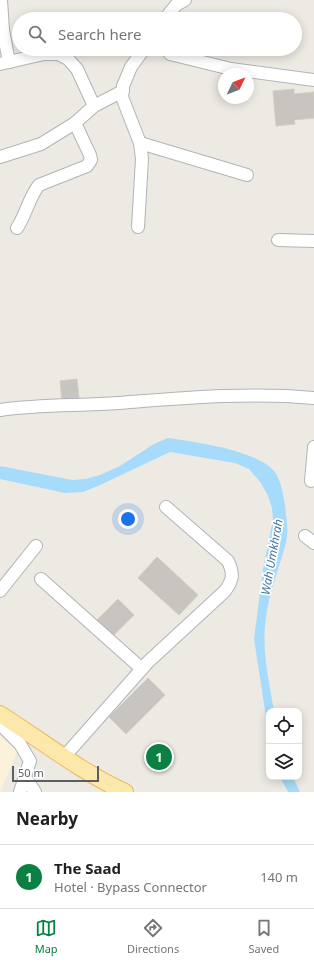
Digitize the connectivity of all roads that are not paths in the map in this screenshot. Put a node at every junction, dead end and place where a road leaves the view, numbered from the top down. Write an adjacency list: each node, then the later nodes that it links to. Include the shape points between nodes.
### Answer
1 (1, 0): 8 (street)
2 (185, 0): 3 (street)
3 (171, 12)
4 (35, 56): 8 (street)
5 (62, 56): 11 (street, via 78,69)
6 (139, 56): 10 (street, via 131,68)
7 (178, 56): 9 (street, via 231,69)
8 (5, 63)
9 (314, 80)
10 (123, 91): 11 (street); 13 (street, via 122,97)
11 (94, 106): 12 (street)
12 (75, 123): 14 (street, via 41,144); 17 (street, via 90,155 87,166 39,185)
13 (140, 143): 15 (street); 16 (street, via 142,159)
14 (0, 158)
15 (247, 175)
16 (138, 226)
17 (17, 228)
18 (278, 240): 19 (street)
19 (314, 241)
20 (314, 398): 21 (street, via 282,395 226,396 30,405)
21 (0, 410)
22 (314, 447): 23 (street)
23 (311, 481)
24 (166, 507): 28 (street, via 228,561 233,572 232,581 225,591)
25 (36, 546): 27 (street)
26 (41, 579): 28 (street)
27 (0, 591)
28 (142, 669): 31 (street)
29 (0, 714): 31 (main road)
30 (0, 724): 32 (street, via 20,744 30,761)
31 (64, 757): 35 (main road, via 107,784)
32 (26, 779): 33 (street); 34 (street)
33 (20, 792)
34 (35, 792)
35 (125, 792)

